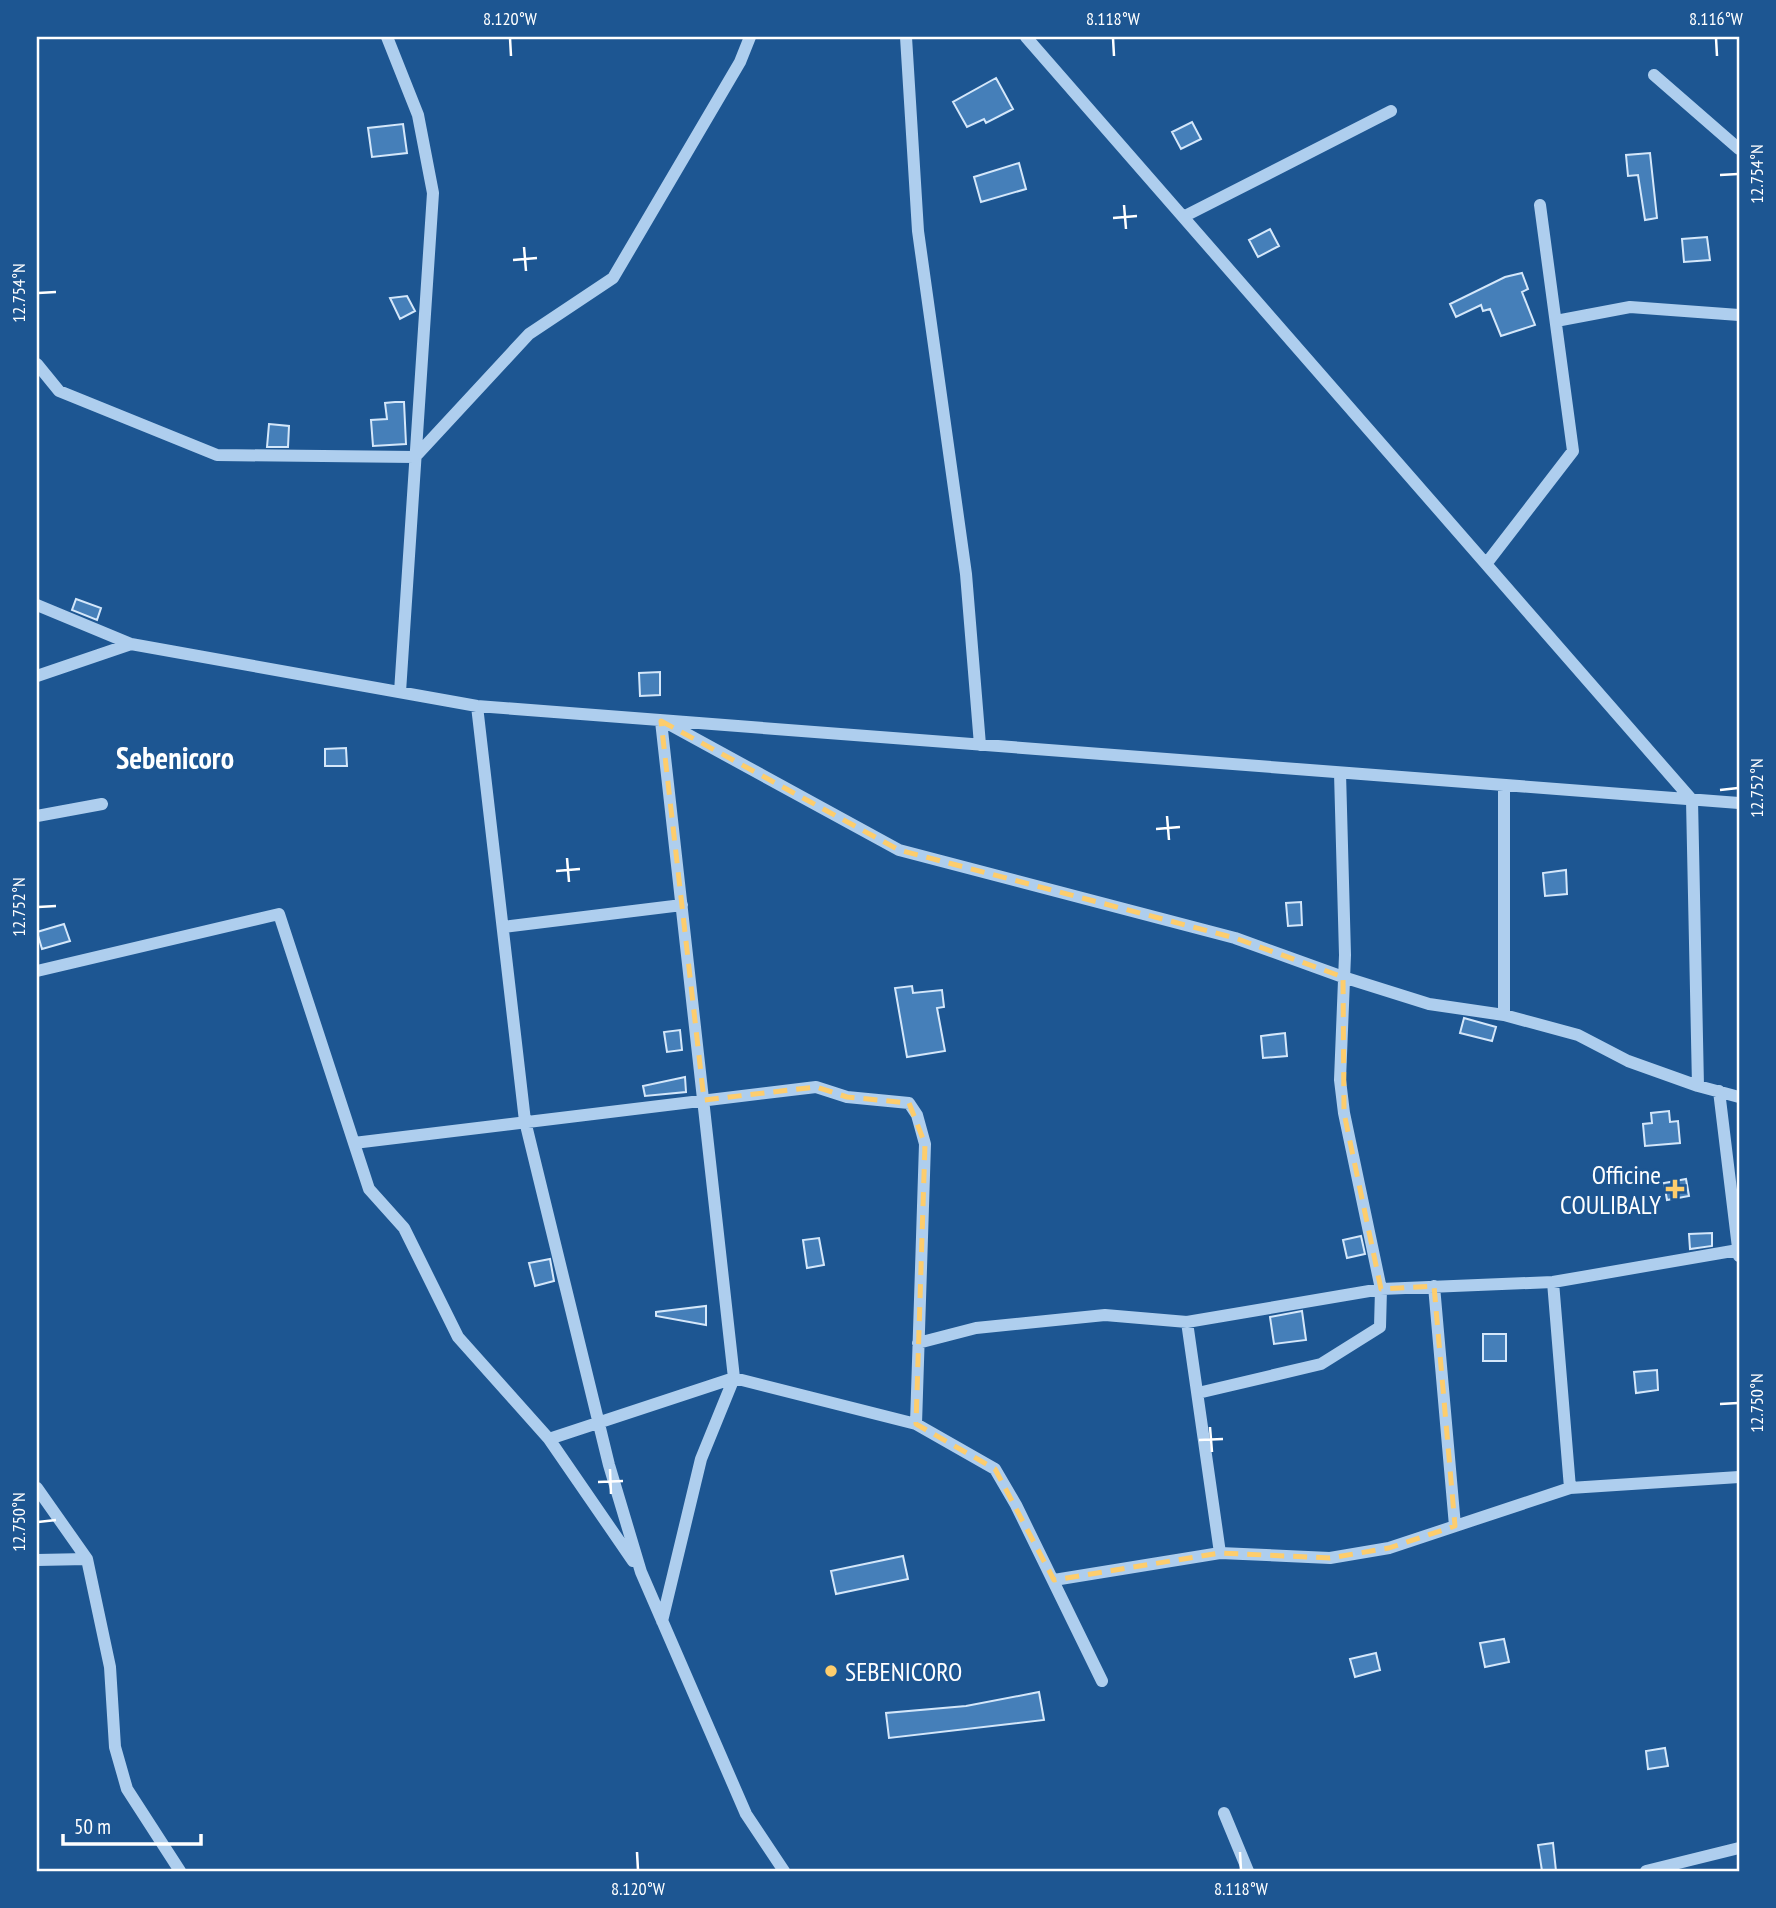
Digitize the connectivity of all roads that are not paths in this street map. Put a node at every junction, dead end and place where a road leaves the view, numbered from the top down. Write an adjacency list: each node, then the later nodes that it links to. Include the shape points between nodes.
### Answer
1 (387, 37): 13 (street, via 418,115 433,192)
2 (750, 37): 13 (street, via 740,62 613,278 529,334)
3 (906, 37): 21 (street, via 918,231 966,574)
4 (1026, 37): 9 (street)
5 (1654, 75): 7 (street)
6 (1391, 111): 9 (street)
7 (1739, 149)
8 (1540, 205): 11 (street)
9 (1183, 217): 14 (street)
10 (1739, 315): 11 (street, via 1630,307)
11 (1556, 321): 14 (street, via 1573,451)
12 (37, 364): 13 (street, via 59,391 217,455)
13 (415, 457): 18 (street)
14 (1486, 564): 24 (street)
15 (37, 605): 16 (street)
16 (131, 644): 17 (street); 18 (street)
17 (37, 676)
18 (400, 692): 19 (street)
19 (477, 706): 20 (street); 29 (street)
20 (661, 720): 21 (street); 28 (street); 31 (street, via 899,850 1235,937)
21 (980, 745): 22 (street)
22 (1340, 773): 23 (street); 31 (street)
23 (1504, 785): 24 (street); 32 (street)
24 (1692, 800): 25 (street); 33 (street)
25 (1739, 803)
26 (102, 804): 27 (street)
27 (37, 816)
28 (682, 905): 29 (street); 36 (street)
29 (502, 927): 37 (street)
30 (37, 971): 38 (street, via 279,914)
31 (1343, 977): 32 (street, via 1429,1003); 43 (street, via 1339,1046 1343,1113)
32 (1504, 1015): 33 (street, via 1578,1035 1628,1061)
33 (1698, 1086): 34 (street)
34 (1719, 1091): 35 (street); 39 (street)
35 (1739, 1097)
36 (704, 1100): 37 (street); 45 (street, via 816,1087 847,1097 909,1103 925,1144); 46 (street)
37 (524, 1121): 38 (street); 48 (street)
38 (354, 1143): 50 (street, via 369,1189 404,1228 458,1337)
39 (1738, 1250): 40 (street); 41 (street)
40 (1739, 1257)
41 (1553, 1282): 42 (street); 53 (street)
42 (1434, 1286): 43 (street); 54 (street)
43 (1381, 1289): 44 (street); 47 (street, via 1380,1327 1321,1364)
44 (1187, 1322): 45 (street, via 1105,1315 976,1328); 47 (street)
45 (918, 1343): 49 (street)
46 (734, 1378): 48 (street); 49 (street); 60 (street, via 701,1459)
47 (1198, 1393): 55 (street)
48 (599, 1423): 50 (street); 58 (street)
49 (916, 1424): 59 (street, via 995,1469)
50 (549, 1439): 58 (street)
51 (1739, 1477): 53 (street)
52 (37, 1488): 56 (street)
53 (1570, 1488): 54 (street)
54 (1455, 1526): 55 (street, via 1389,1548 1330,1559)
55 (1220, 1553): 59 (street)
56 (87, 1559): 57 (street); 65 (street, via 110,1667 115,1747 127,1789)
57 (37, 1560)
58 (641, 1572): 60 (street)
59 (1054, 1580): 61 (street)
60 (662, 1621): 66 (street, via 746,1814)
61 (1102, 1681)
62 (1224, 1814): 67 (street)
63 (1739, 1848): 64 (street)
64 (1700, 1865): 68 (street)
65 (180, 1871)
66 (784, 1871)
67 (1248, 1871)
68 (1646, 1871)

